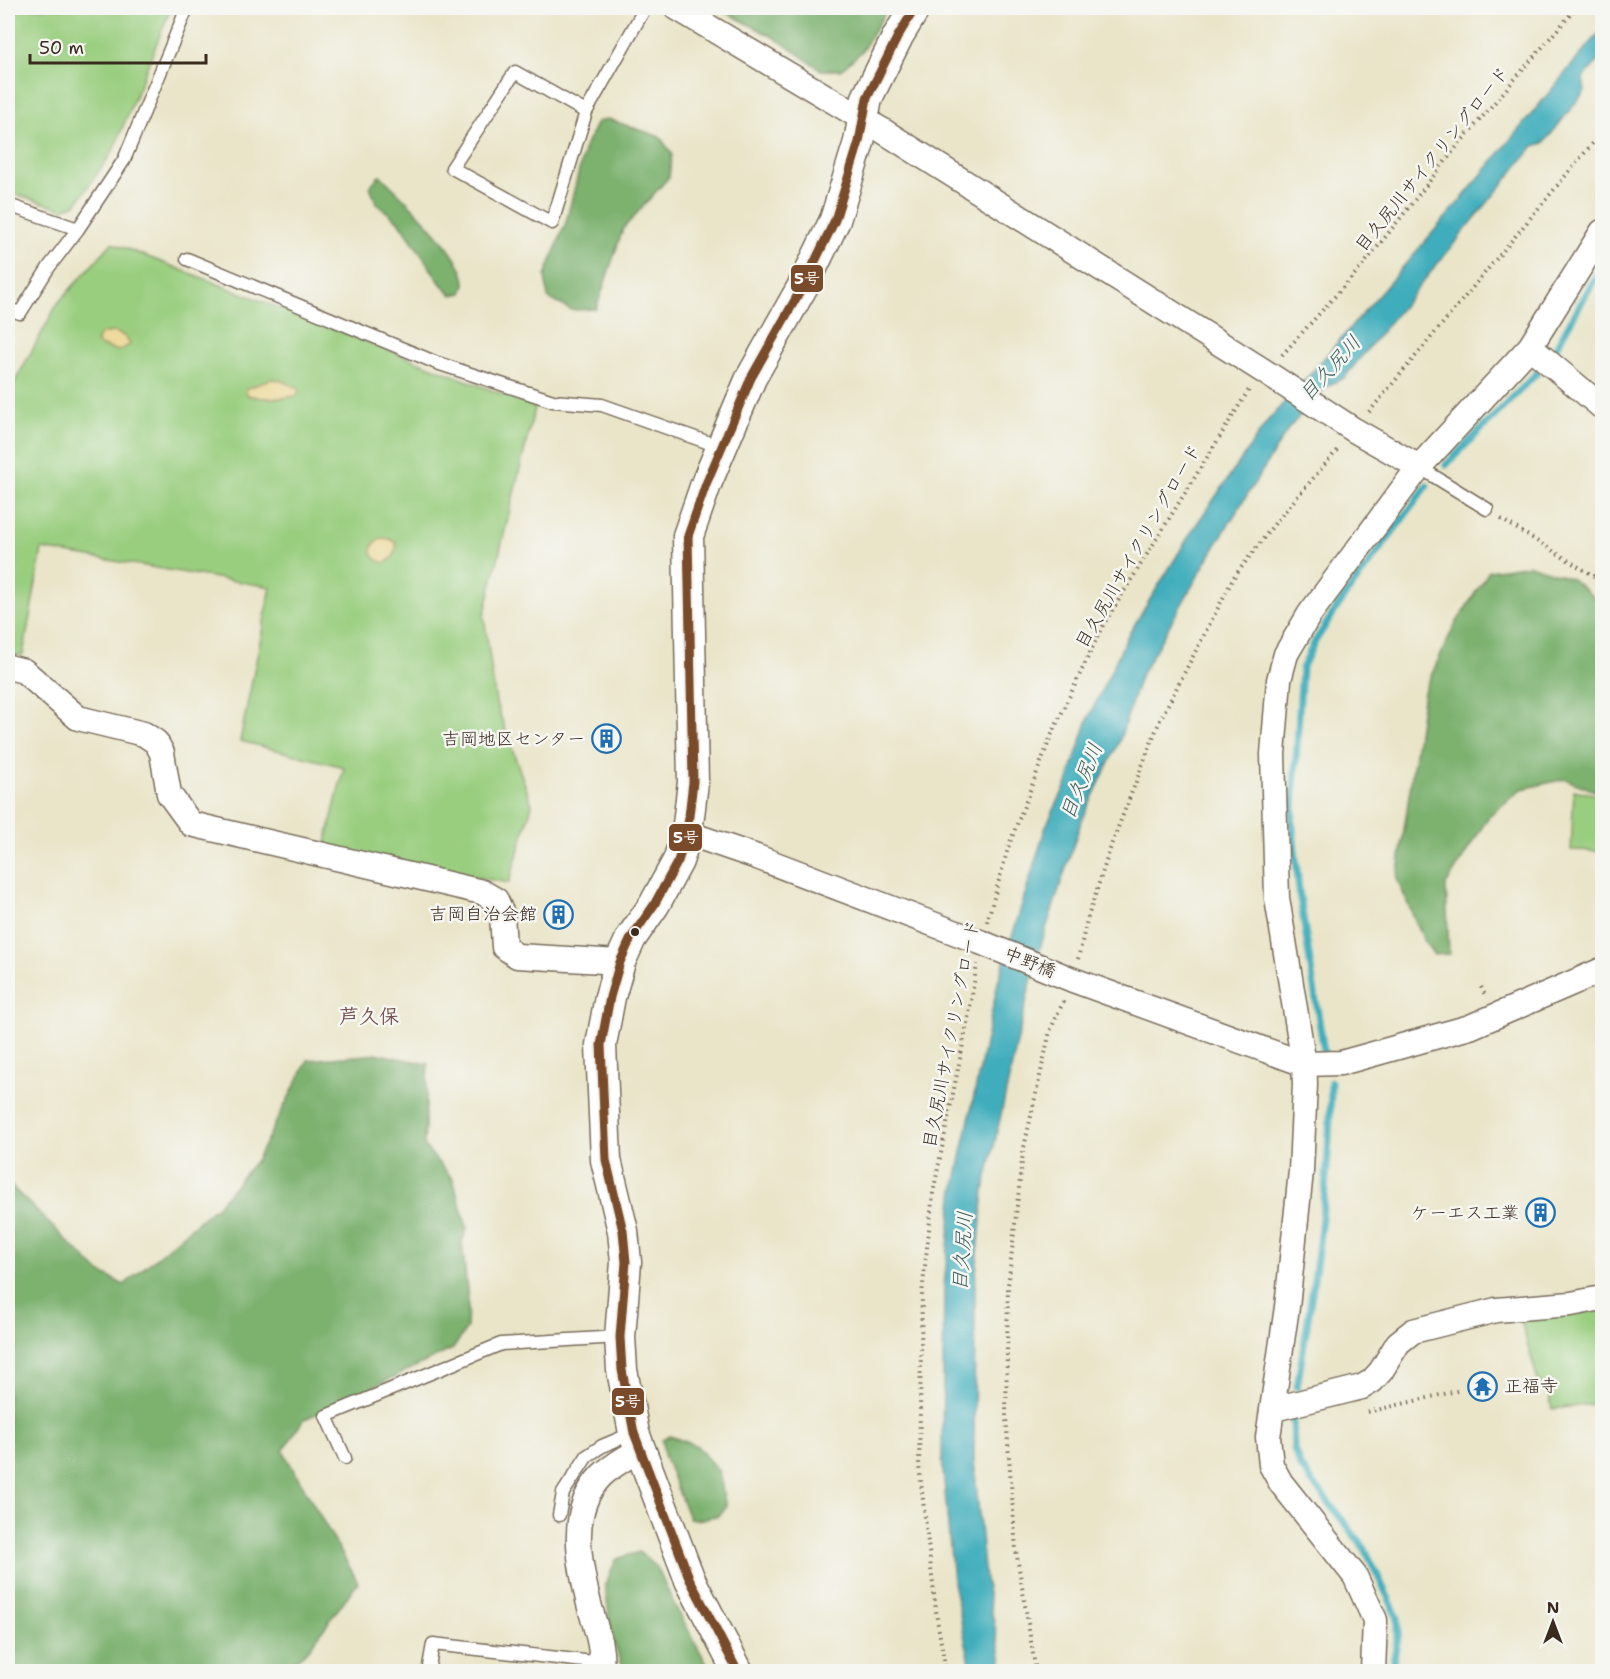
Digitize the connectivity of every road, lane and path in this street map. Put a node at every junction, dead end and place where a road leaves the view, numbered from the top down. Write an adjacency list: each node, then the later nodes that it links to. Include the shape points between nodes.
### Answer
1 (187, 8): 10 (lane, via 124,160)
2 (645, 8): 6 (lane)
3 (677, 8): 7 (street)
4 (915, 8): 7 (street, via 867,98)
5 (1576, 8): 15 (path, 目久尻川サイクリングロード, via 1459,144 1364,264)
6 (586, 112): 6 (lane, via 552,223 452,168 515,72)
7 (862, 120): 15 (street); 18 (street, via 835,220 751,378)
8 (1602, 132): 17 (path)
9 (8, 205): 10 (lane)
10 (78, 229): 13 (lane, via 20,313)
11 (1602, 232): 14 (street)
12 (187, 259): 18 (lane, via 437,363 553,401 602,405)
13 (8, 309)
14 (1530, 347): 16 (street); 19 (street)
15 (1264, 371): 17 (street); 24 (path, 目久尻川サイクリングロード, via 1222,430 1102,627 1051,736 1010,845)
16 (1602, 407)
17 (1351, 428): 19 (street); 27 (path, via 1234,577 1160,720 1112,843)
18 (722, 448): 23 (street, via 688,536 693,782)
19 (1419, 467): 20 (lane); 28 (street, via 1309,615 1286,654 1279,680 1273,754 1277,898)
20 (1487, 510): 21 (path)
21 (1602, 582)
22 (8, 667): 25 (street, via 24,671 78,718 144,734 156,742 162,753 169,794 191,824 482,892 496,900 502,914 504,947 517,956)
23 (687, 833): 24 (street, 中野橋); 25 (street, via 678,861)
24 (983, 943): 27 (street, 中野橋); 40 (path, 目久尻川サイクリングロード, via 933,1193 922,1294 920,1466)
25 (620, 962): 30 (street, via 602,1045 606,1160 623,1231 626,1262)
26 (1602, 970): 28 (street, via 1470,1028 1341,1063)
27 (1073, 980): 28 (street, 中野橋); 41 (path, via 1050,1031 1023,1152 1008,1286 1006,1417 1016,1550)
28 (1304, 1064): 32 (street, via 1301,1171)
29 (1602, 1298): 32 (street, via 1496,1310 1413,1331 1398,1343 1372,1381 1362,1387)
30 (620, 1336): 34 (street, via 622,1370); 35 (lane, via 501,1344 326,1416)
31 (1461, 1390): 33 (path)
32 (1274, 1409): 42 (street, via 1269,1437 1271,1465 1355,1576 1375,1620)
33 (1362, 1413)
34 (636, 1441): 36 (lane, via 602,1446 587,1456 564,1493); 37 (street, via 601,1476 585,1501 578,1537); 39 (street, via 690,1580)
35 (345, 1458)
36 (559, 1515)
37 (602, 1667): 38 (lane, via 433,1644)
38 (428, 1671)
39 (738, 1671)
40 (946, 1671)
41 (1036, 1671)
42 (1373, 1671)

